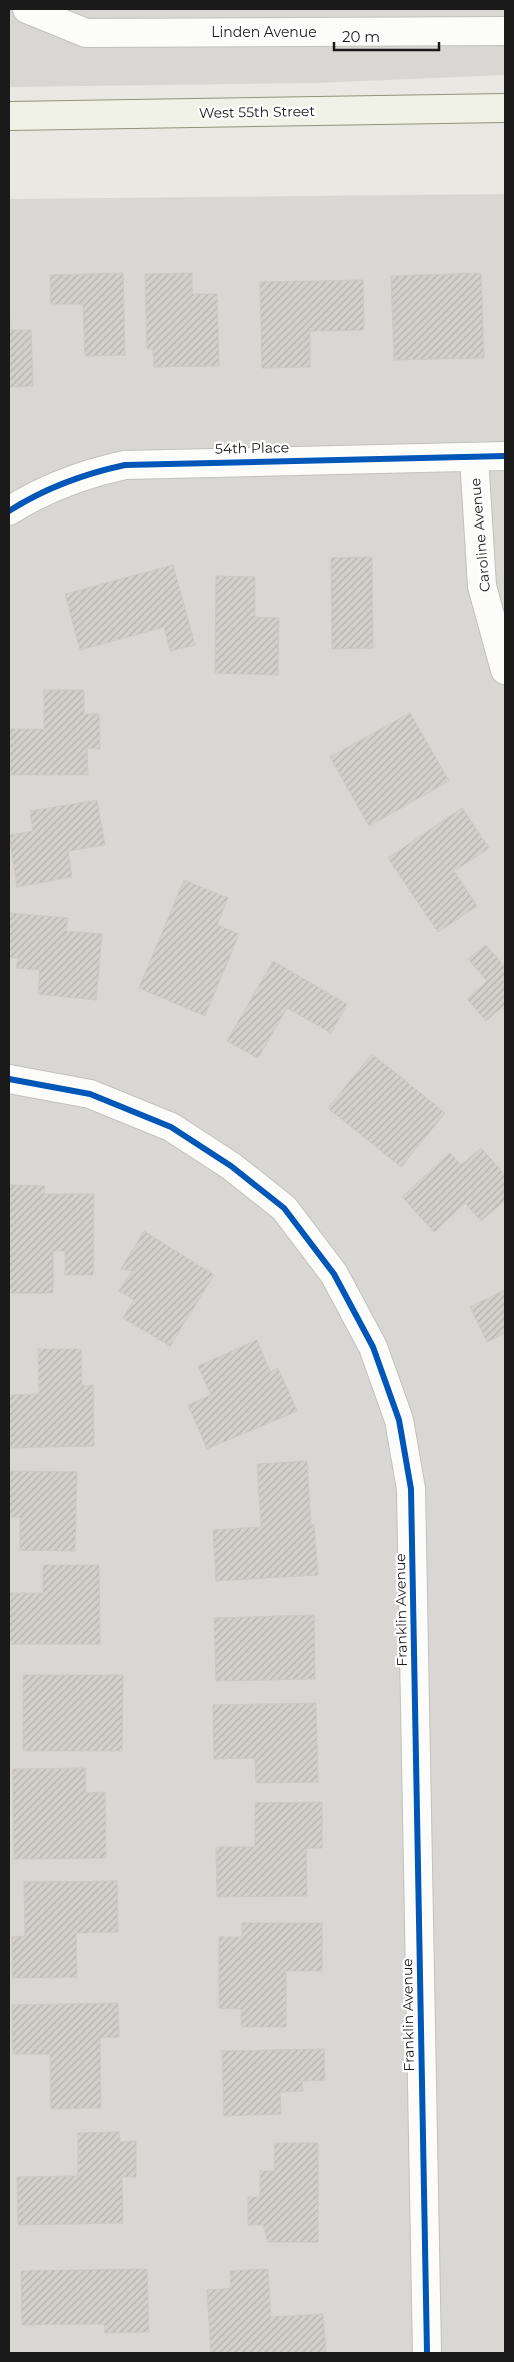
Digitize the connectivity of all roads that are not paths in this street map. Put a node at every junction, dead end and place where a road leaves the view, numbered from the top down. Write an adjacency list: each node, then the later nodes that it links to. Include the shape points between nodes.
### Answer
1 (27, 9): 2 (street, Linden Avenue, via 86,32)
2 (505, 31)
3 (505, 108): 4 (main road, West 55th Street)
4 (9, 116)
5 (505, 456): 6 (street, 54th Place)
6 (474, 457): 7 (street, 54th Place, via 125,465 84,475 36,494); 8 (street, Caroline Avenue, via 482,586)
7 (9, 511)
8 (505, 670)
9 (9, 1079): 10 (street, Franklin Avenue, via 90,1094 171,1127 231,1166 284,1208 339,1282 373,1347 399,1420 411,1489)
10 (427, 2353)

